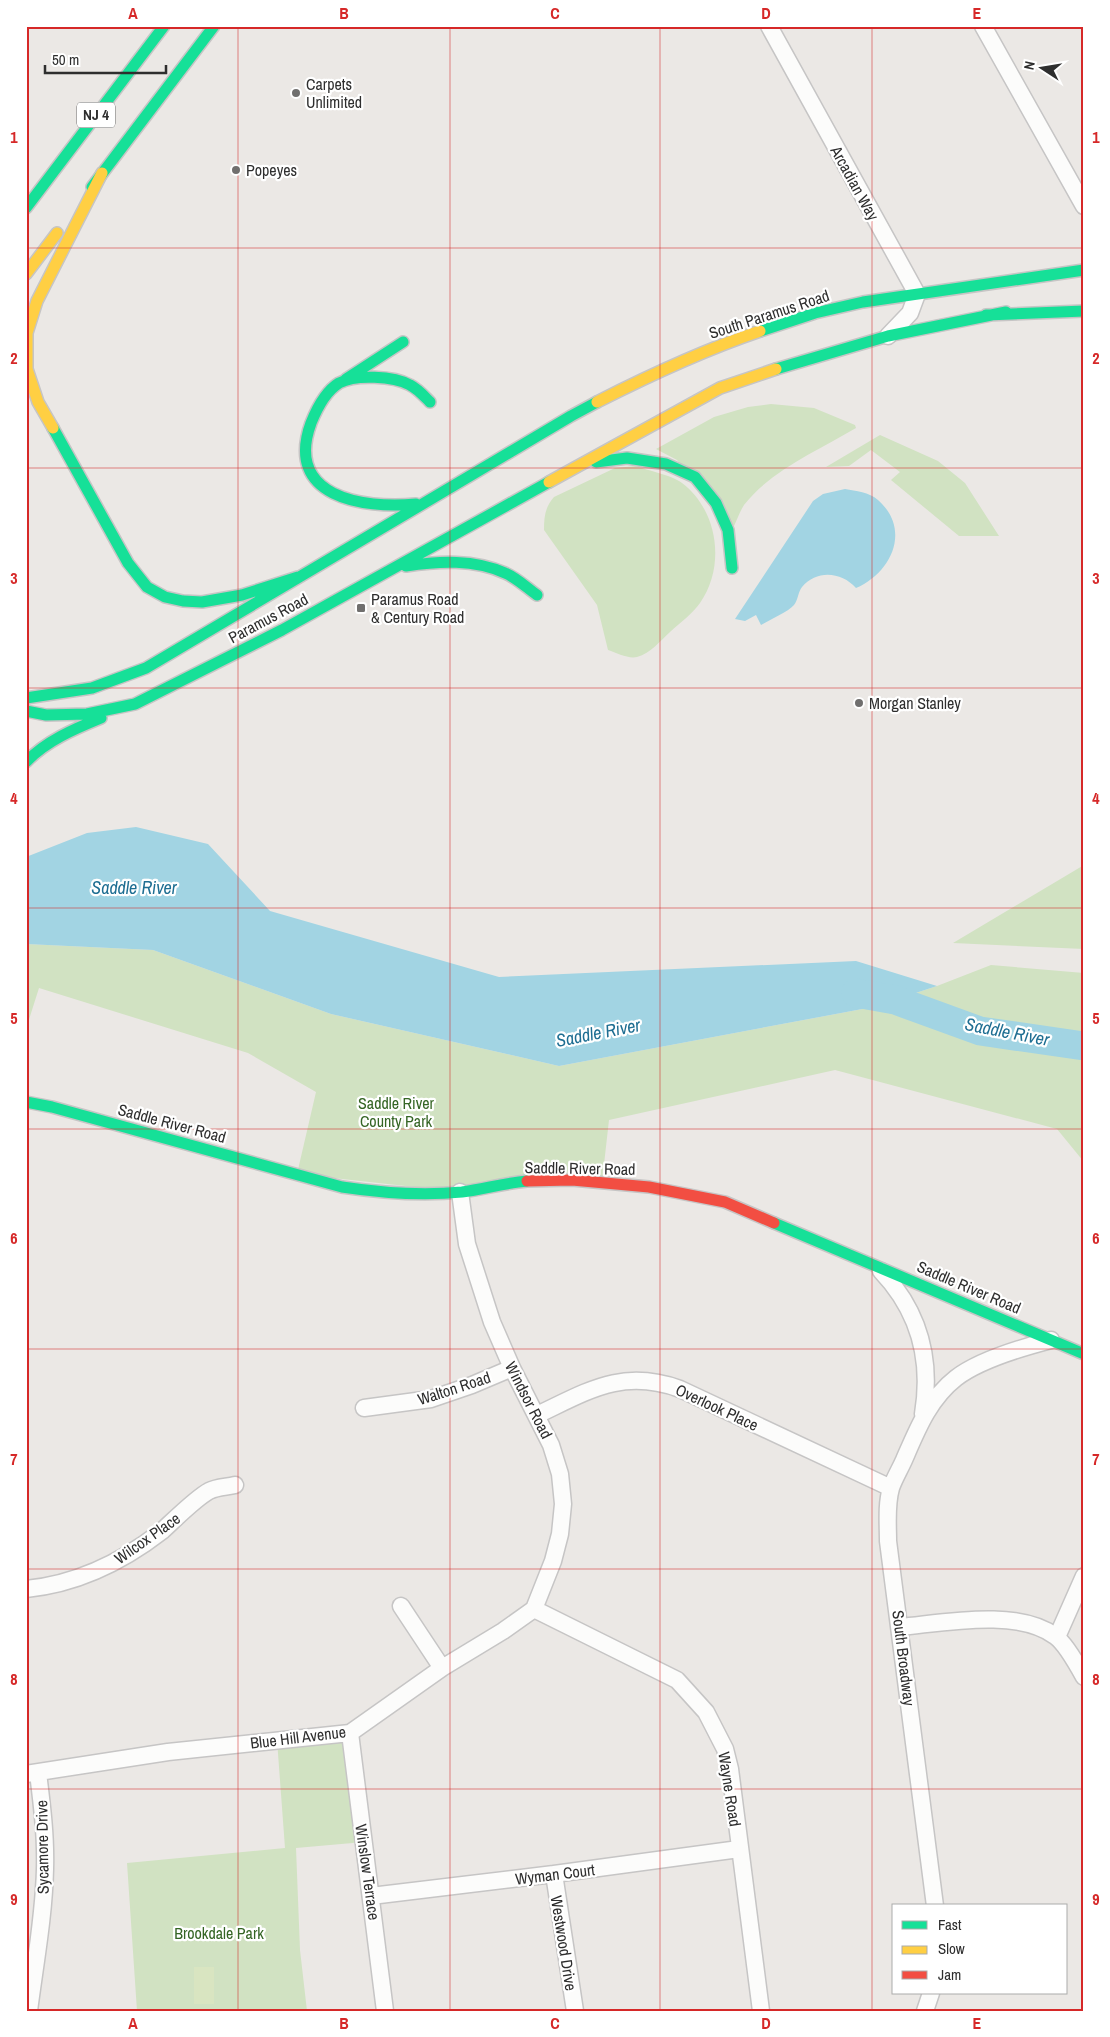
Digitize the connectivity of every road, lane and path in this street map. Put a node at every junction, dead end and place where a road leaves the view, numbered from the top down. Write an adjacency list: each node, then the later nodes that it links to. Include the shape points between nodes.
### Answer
1 (164, 26): 7 (main road, NJ 4)
2 (214, 26): 5 (main road, NJ 4)
3 (769, 26): 10 (street, Arcadian Way)
4 (983, 26): 6 (street)
5 (102, 173): 9 (main road, NJ 4); 23 (main road, via 37,301 27,333 27,369 38,402 128,563 147,587 171,599 197,603)
6 (1084, 206)
7 (26, 208)
8 (1084, 270): 10 (main road, South Paramus Road)
9 (26, 274)
10 (917, 294): 14 (street, via 910,313); 18 (main road, South Paramus Road, via 815,313 721,344 644,378)
11 (1084, 299): 13 (main road)
12 (1084, 311): 13 (main road)
13 (986, 316): 14 (main road)
14 (888, 336): 19 (main road, via 720,388)
15 (403, 342): 16 (main road)
16 (340, 383): 17 (main road, via 364,377 388,378 408,384); 20 (main road, via 322,400 305,443 306,459 313,476 338,497 357,503 384,506)
17 (430, 402)
18 (490, 464): 20 (main road, Paramus Road)
19 (582, 464): 21 (main road, Paramus Road); 22 (main road, via 627,458 666,464 695,477 716,503 728,530)
20 (423, 503): 23 (main road, Paramus Road)
21 (395, 568): 24 (main road, via 430,562 477,564 506,574); 26 (main road, Paramus Road, via 282,630)
22 (732, 568)
23 (298, 577): 25 (main road, Paramus Road, via 146,668 92,688)
24 (537, 595)
25 (26, 698)
26 (135, 704): 27 (main road, Paramus Road, via 87,714 46,715); 28 (main road, via 76,729 37,750)
27 (26, 711)
28 (26, 762)
29 (26, 1096): 31 (main road)
30 (26, 1102): 31 (main road, Saddle River Road)
31 (52, 1107): 32 (main road, Saddle River Road, via 342,1187 391,1193)
32 (460, 1192): 33 (main road, Saddle River Road, via 521,1182 565,1181 627,1183 669,1189 724,1202); 36 (street, Windsor Road, via 467,1244 492,1322)
33 (876, 1265): 34 (main road, Saddle River Road); 39 (street, South Broadway, via 905,1302 922,1346 927,1368)
34 (1051, 1340): 35 (main road, Saddle River Road); 39 (street, South Broadway, via 978,1365 956,1378)
35 (1084, 1354)
36 (512, 1368): 37 (street, Walton Road, via 431,1399); 38 (street, Windsor Road)
37 (364, 1408)
38 (537, 1416): 41 (street, Overlook Place, via 606,1384 649,1381 680,1389); 45 (street, Windsor Road, via 552,1445 560,1474 563,1504 553,1561)
39 (923, 1416): 41 (street, South Broadway)
40 (235, 1486): 43 (street, Wilcox Place, via 209,1491 131,1553 95,1572 45,1587)
41 (891, 1488): 46 (street, South Broadway, via 888,1542)
42 (1084, 1576): 47 (street)
43 (26, 1589)
44 (401, 1606): 48 (street)
45 (534, 1609): 48 (street, Blue Hill Avenue); 52 (street, Wayne Road, via 677,1680 691,1694 706,1712 725,1749)
46 (900, 1628): 47 (street, via 1010,1620 1029,1623); 55 (street, South Broadway)
47 (1057, 1637): 49 (street)
48 (442, 1668): 50 (street, Blue Hill Avenue)
49 (1084, 1677)
50 (350, 1733): 51 (street, Blue Hill Avenue, via 168,1752); 54 (street, Winslow Terrace)
51 (32, 1773): 57 (street, Sycamore Drive, via 44,1826 45,1868)
52 (739, 1849): 53 (street, Wyman Court); 60 (street, Wayne Road)
53 (554, 1874): 54 (street, Wyman Court); 59 (street, Westwood Drive)
54 (371, 1896): 58 (street, Winslow Terrace)
55 (935, 1904)
56 (931, 1994): 61 (street)
57 (29, 2011)
58 (385, 2011)
59 (575, 2011)
60 (761, 2011)
61 (925, 2011)

